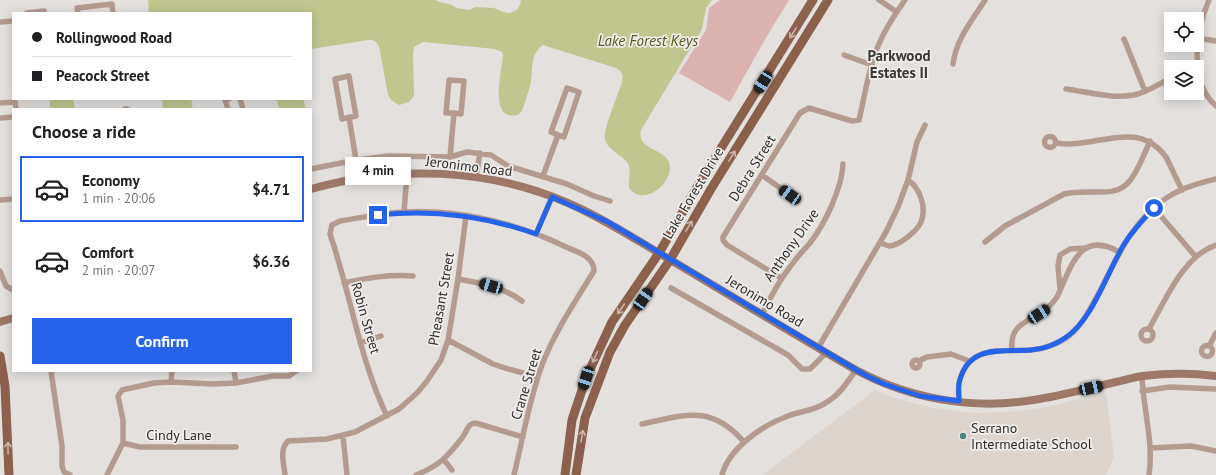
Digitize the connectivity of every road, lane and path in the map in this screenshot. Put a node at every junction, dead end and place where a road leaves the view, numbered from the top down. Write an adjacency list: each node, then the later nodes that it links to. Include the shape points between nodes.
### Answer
1 (813, 0): 61 (main road, Lake Forest Drive, one-way to 61, via 700,182)
2 (828, 0): 63 (main road, Lake Forest Drive, one-way to 2)
3 (879, 0): 9 (street)
4 (905, 0): 9 (street)
5 (984, 0): 17 (street, via 954,52)
6 (1209, 0): 10 (street)
7 (78, 12): 8 (street, via 77,8 112,4)
8 (113, 12)
9 (897, 12): 18 (street, via 878,46)
10 (1204, 13)
11 (12, 21): 12 (street)
12 (0, 22)
13 (1124, 39): 22 (street)
14 (1204, 39): 15 (street)
15 (1216, 41)
16 (844, 55): 18 (street)
17 (953, 64)
18 (872, 65): 41 (street, Debra Street, via 859,120 852,121 809,108 804,110)
19 (1164, 82): 22 (street)
20 (1066, 89): 22 (street, via 1117,96 1134,95)
21 (1204, 89): 24 (street)
22 (1145, 91)
23 (0, 103): 25 (street, via 15,102)
24 (1216, 106)
25 (16, 108)
26 (454, 113): 26 (street, via 446,112 449,80 464,81 461,114); 35 (street)
27 (12, 117): 29 (street)
28 (349, 117): 28 (street, via 342,119 334,79 349,76 356,116); 36 (street)
29 (0, 118)
30 (925, 125): 44 (street, via 917,142)
31 (558, 135): 31 (street, via 551,132 566,88 579,92 564,137); 40 (street)
32 (1150, 142): 33 (street, via 1137,136 1069,144); 46 (street, via 1166,156); 56 (street, via 1134,174 1122,188 1110,192 1064,194 1005,226)
33 (1056, 143)
34 (480, 153): 35 (street, via 467,152); 40 (street, via 494,156 508,166); 42 (street)
35 (450, 157): 36 (street, via 418,155)
36 (356, 160): 38 (street)
37 (843, 164): 66 (street, Anthony Drive, via 840,186 823,221 810,243)
38 (312, 169)
39 (407, 173): 42 (main road, Jeronimo Road); 45 (main road, Jeronimo Road, via 356,178); 53 (street)
40 (543, 176): 51 (street)
41 (762, 176): 47 (street); 66 (street, Debra Street, via 723,240)
42 (476, 177): 48 (main road, Jeronimo Road, via 512,184)
43 (1216, 179): 46 (street)
44 (908, 180): 57 (street); 57 (street, via 917,188 922,203 921,222 902,241 891,245)
45 (312, 189)
46 (1182, 190): 52 (street, via 1167,197)
47 (790, 195)
48 (552, 197): 55 (street); 61 (main road, Jeronimo Road, via 608,222)
49 (12, 199): 50 (street)
50 (0, 200)
51 (610, 201)
52 (1154, 208): 60 (street, via 1131,234); 62 (street)
53 (404, 212): 54 (street); 68 (street, Robin Street, via 340,221 332,225 330,234)
54 (466, 216): 55 (street, via 494,221); 67 (street, Pheasant Street)
55 (536, 234): 95 (street, Crane Street, via 584,256 592,262 594,271 563,320)
56 (985, 242)
57 (880, 244): 82 (street)
58 (1216, 245): 62 (street)
59 (1085, 248): 60 (street, via 1102,244); 71 (street, via 1075,259); 71 (street, via 1070,249 1060,255)
60 (1120, 252): 83 (street, via 1086,316 1069,335 1044,348)
61 (659, 254): 63 (main road, Jeronimo Road); 119 (main road, Lake Forest Drive, one-way to 119, via 612,322 586,378 572,420)
62 (1196, 257): 76 (street, via 1181,274)
63 (670, 260): 73 (main road, Jeronimo Road); 120 (main road, Lake Forest Drive, one-way to 63, via 585,418 610,352 625,325)
64 (0, 271): 70 (street, via 6,286)
65 (413, 276): 68 (street, via 383,276)
66 (781, 278): 73 (street, Anthony Drive)
67 (458, 279): 72 (street, via 501,289); 79 (street, Pheasant Street)
68 (344, 283): 80 (street, Robin Street)
69 (671, 288): 84 (street, via 788,355 802,368 810,369)
70 (12, 289)
71 (1060, 290): 83 (street, via 1048,307 1018,326 1011,343)
72 (522, 301)
73 (762, 315): 82 (main road, Jeronimo Road)
74 (12, 318): 75 (main road)
75 (0, 322)
76 (1149, 329)
77 (1216, 333): 81 (street)
78 (382, 336): 80 (street)
79 (448, 340): 95 (street, via 493,364); 101 (street, Pheasant Street, via 441,360 427,381 410,400)
80 (360, 343): 101 (street, Robin Street, via 375,392)
81 (1209, 346)
82 (818, 348): 84 (main road, Jeronimo Road)
83 (1012, 350): 87 (street, via 988,352)
84 (826, 353): 88 (main road, Jeronimo Road)
85 (0, 356): 113 (main road, one-way to 85, via 5,386)
86 (919, 361): 87 (street, via 927,357 950,354)
87 (969, 361): 100 (street, via 959,384)
88 (856, 370): 100 (main road, Jeronimo Road, via 884,384 920,396); 105 (street, via 830,401 811,410 780,419)
89 (51, 372): 114 (street, via 62,446 62,466 64,472)
90 (172, 372): 96 (street)
91 (234, 372): 97 (street)
92 (295, 372): 97 (street, via 284,377 273,376)
93 (1142, 376): 94 (main road, Jeronimo Road); 99 (street); 100 (main road, Jeronimo Road, via 1017,403 983,404)
94 (1216, 376)
95 (538, 377): 104 (street, Crane Street)
96 (171, 382): 97 (street); 106 (street, via 129,387 120,392 118,396 123,420)
97 (236, 383)
98 (1216, 389): 99 (street, via 1170,387)
99 (1142, 391): 108 (street)
100 (959, 401)
101 (387, 416): 103 (street, Pheasant Street)
102 (642, 424): 105 (street, via 691,414 706,416 725,424)
103 (343, 436): 115 (street, Pheasant Street, via 288,441 284,444 283,450); 116 (street)
104 (523, 437): 110 (street, via 473,424); 118 (street, Crane Street)
105 (744, 442): 121 (street, via 729,458)
106 (123, 443): 107 (street, Cindy Lane, via 140,447); 112 (street)
107 (236, 446)
108 (1150, 448): 109 (street, via 1191,446); 122 (street)
109 (1216, 451)
110 (444, 460): 111 (street); 117 (street)
111 (452, 470)
112 (110, 474)
113 (9, 475)
114 (70, 475)
115 (285, 475)
116 (347, 475)
117 (416, 475)
118 (514, 475)
119 (565, 475)
120 (576, 475)
121 (722, 475)
122 (1149, 475)

